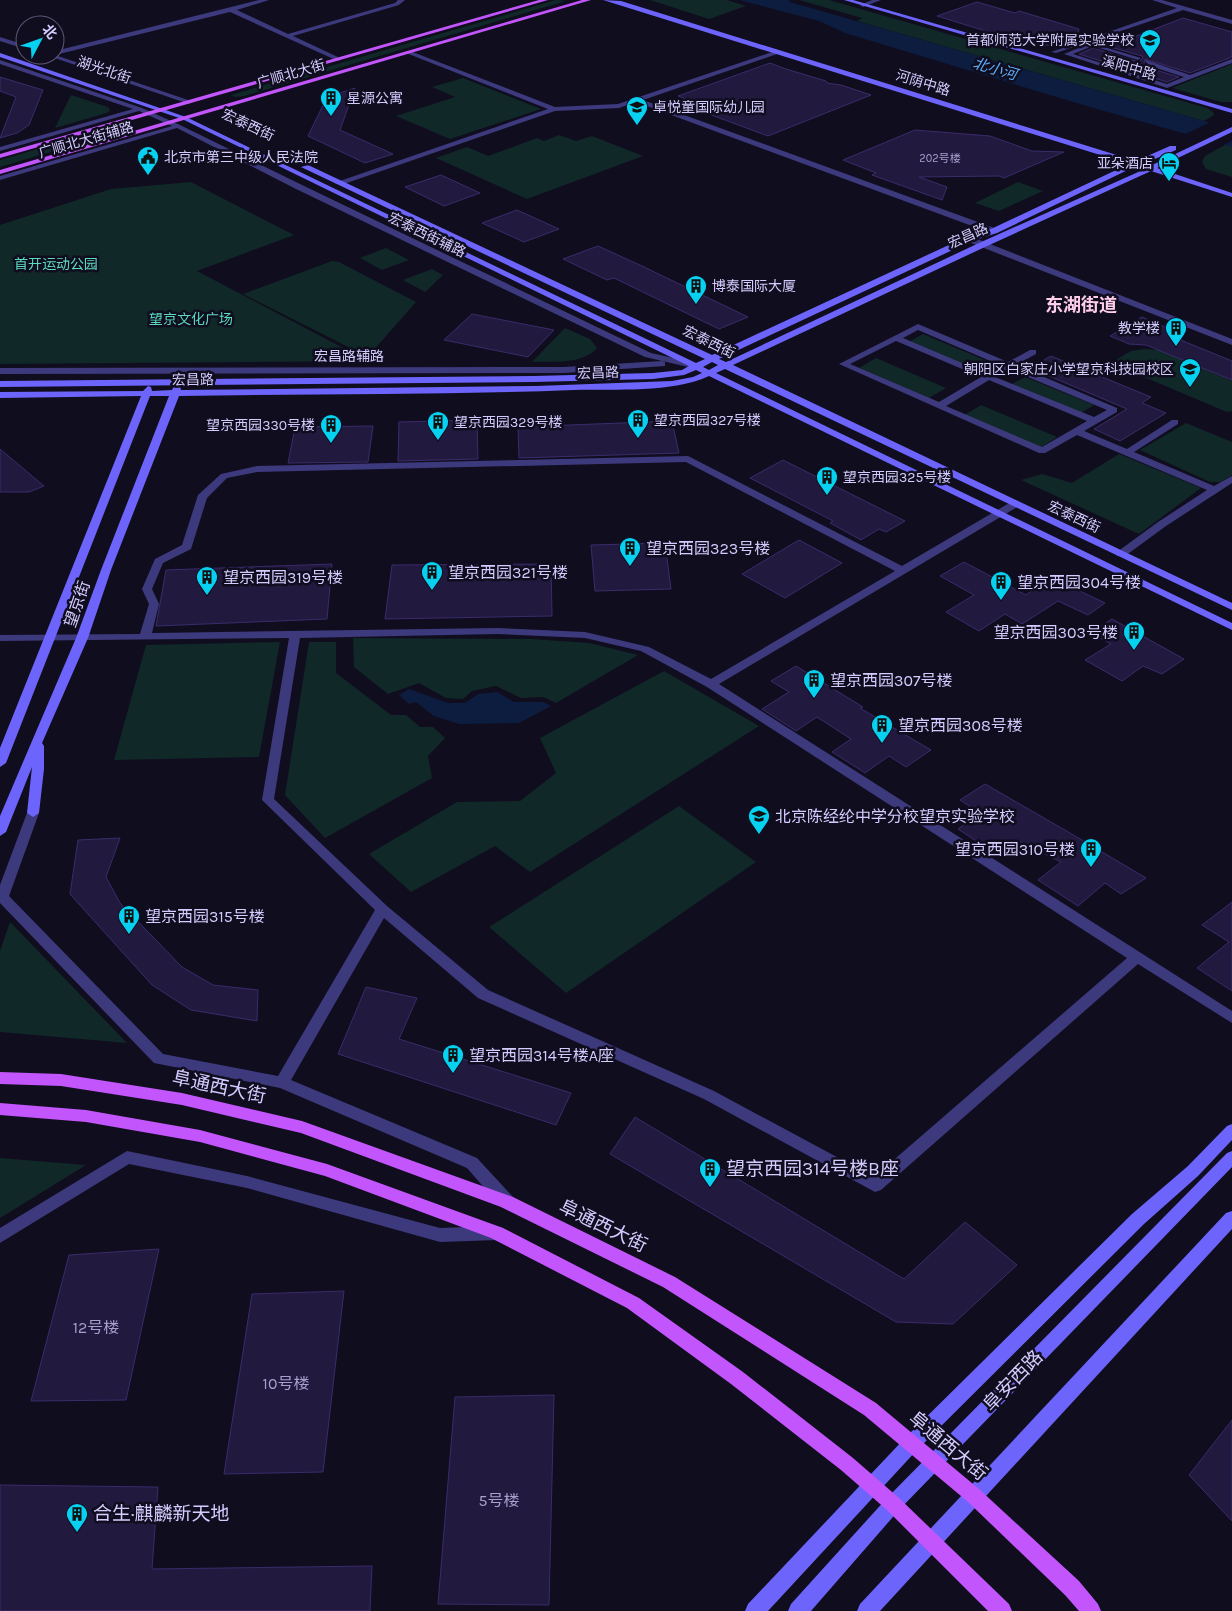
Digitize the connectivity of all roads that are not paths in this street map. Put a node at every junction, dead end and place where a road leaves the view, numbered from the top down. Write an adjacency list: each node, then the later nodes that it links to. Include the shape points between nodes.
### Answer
1 (266, 0): 12 (street)
2 (402, 0): 14 (street)
3 (545, 0): 24 (main road, 广顺北大街)
4 (588, 0): 19 (main road, 广顺北大街)
5 (606, 0): 20 (street, 河荫中路)
6 (627, 0): 51 (street, 河荫中路)
7 (847, 0): 10 (street, 溪阳中路)
8 (878, 0): 10 (street)
9 (1155, 0): 11 (street)
10 (863, 5): 30 (street, 溪阳中路)
11 (1183, 8): 13 (street); 21 (street)
12 (231, 10): 14 (street); 18 (street)
13 (1232, 22)
14 (286, 36): 24 (street)
15 (0, 39): 16 (street)
16 (15, 44)
17 (0, 48): 36 (street, 湖光北街)
18 (65, 52)
19 (408, 52): 33 (main road, 广顺北大街); 38 (street)
20 (778, 52): 34 (street); 52 (street, 河荫中路)
21 (1054, 52)
22 (0, 55): 39 (street, 湖光北街)
23 (1138, 58): 29 (street, via 1093,44 1067,54)
24 (338, 59): 32 (main road, 广顺北大街)
25 (65, 61): 35 (street)
26 (1148, 61): 31 (street)
27 (1232, 61): 31 (street)
28 (0, 62): 37 (street, 宏泰西街辅路)
29 (1114, 68): 30 (street); 31 (street, via 1167,86)
30 (1100, 73): 40 (street, 溪阳中路)
31 (1190, 77)
32 (234, 89): 33 (main road, via 225,95 233,99); 35 (main road, 广顺北大街)
33 (252, 98): 42 (main road, 广顺北大街)
34 (636, 100): 38 (street, via 619,106); 59 (street)
35 (189, 102): 36 (main road, 广顺北大街)
36 (172, 107): 39 (main road, 广顺北大街); 42 (street, 宏泰西街)
37 (140, 109): 41 (street, 宏泰西街辅路); 49 (street, 广顺北大街辅路)
38 (554, 109): 56 (street)
39 (162, 110): 41 (main road, 广顺北大街); 43 (street, 湖光北街)
40 (1232, 111)
41 (150, 113): 45 (street, 宏泰西街辅路); 46 (main road, 广顺北大街)
42 (194, 115): 43 (main road, 广顺北大街); 56 (street, 宏泰西街)
43 (184, 118): 45 (main road, 广顺北大街); 67 (street, 宏泰西街)
44 (1229, 123): 51 (street, 宏昌路)
45 (174, 124): 48 (main road, 广顺北大街); 55 (street, 广顺北大街辅路); 67 (street, 宏泰西街辅路, via 648,355)
46 (98, 128): 48 (main road, via 118,126 126,130); 50 (main road, 广顺北大街)
47 (1232, 130): 53 (street, 宏昌路)
48 (118, 138): 54 (main road, 广顺北大街)
49 (0, 149)
50 (0, 156)
51 (1144, 160): 52 (street, 宏昌路); 53 (street, 河荫中路)
52 (1135, 164): 53 (street, 河荫中路); 59 (street, 宏昌路)
53 (1154, 167): 57 (street, 河荫中路); 58 (street, 河荫中路); 61 (street, 宏昌路)
54 (0, 172)
55 (0, 178)
56 (338, 183): 65 (street, 宏泰西街)
57 (1232, 188)
58 (1232, 195)
59 (994, 231): 60 (street, 宏昌路)
60 (969, 240): 61 (street); 65 (street, 宏昌路)
61 (982, 245): 63 (street); 66 (street, 宏昌路)
62 (896, 338): 68 (street, via 918,327); 71 (street); 77 (street, via 843,364)
63 (1232, 342)
64 (1033, 352): 68 (street)
65 (712, 359): 66 (street, 宏泰西街); 67 (street, 宏昌路)
66 (724, 365): 70 (street, 宏昌路); 84 (street, 宏泰西街)
67 (697, 366): 69 (street, 宏昌路辅路, via 651,363 554,370); 70 (street, 宏泰西街); 74 (street, 宏昌路, via 684,372 653,376)
68 (1008, 366): 71 (street); 78 (street, via 1114,410)
69 (0, 371)
70 (709, 372): 74 (street, 宏昌路, via 684,382 656,385 536,389); 85 (street, 宏泰西街)
71 (988, 377): 77 (street); 78 (street)
72 (0, 384): 73 (street, 宏昌路)
73 (149, 384): 74 (street, 宏昌路); 76 (street, 望京街)
74 (177, 389): 76 (street, 宏昌路); 93 (street, 望京街)
75 (0, 395): 76 (street, 宏昌路)
76 (146, 395): 94 (street, 望京街)
77 (939, 406): 80 (street, via 1042,451)
78 (1094, 421): 80 (street)
79 (1175, 422): 81 (street)
80 (1077, 431): 81 (street)
81 (1128, 452): 83 (street)
82 (1232, 479): 83 (street)
83 (1216, 490): 86 (street)
84 (1015, 504): 85 (street); 86 (street, 宏泰西街)
85 (998, 514): 87 (street); 89 (street, 宏泰西街)
86 (1121, 554): 88 (street, 宏泰西街)
87 (901, 570): 91 (street, via 688,459 257,469 224,476 202,497 187,548 158,561 147,589 154,604); 95 (street)
88 (1232, 606)
89 (1232, 627)
90 (295, 634): 91 (street); 95 (street, via 497,631 585,635 645,650); 101 (street, via 268,800)
91 (145, 637): 93 (street)
92 (0, 638): 94 (street)
93 (82, 638): 94 (street); 97 (street, 望京街)
94 (50, 639): 96 (street, 望京街)
95 (711, 684): 102 (street)
96 (11, 738): 98 (street); 99 (street, 望京街)
97 (38, 740): 100 (street, 望京街); 105 (street, via 33,813 2,897 159,1059)
98 (0, 748)
99 (0, 763)
100 (0, 832)
101 (382, 909): 102 (street, via 483,994 708,1095 875,1185); 105 (street)
102 (1137, 957): 103 (street)
103 (1232, 1018)
104 (0, 1078): 109 (main road, 阜通西大街, via 61,1080 182,1099 302,1127)
105 (282, 1083): 109 (street, via 472,1163)
106 (0, 1109): 111 (main road, via 86,1116 200,1136 327,1170)
107 (1232, 1130): 113 (street)
108 (1232, 1157): 114 (street, 阜安西路)
109 (506, 1202): 113 (main road, 阜通西大街, via 668,1282 870,1409)
110 (1232, 1218): 116 (street)
111 (497, 1233): 112 (street, via 440,1236 247,1182 127,1157); 115 (main road, via 633,1302 737,1378)
112 (0, 1236)
113 (911, 1444): 114 (main road, 阜通西大街); 115 (street)
114 (934, 1463): 116 (main road, 阜通西大街); 117 (street, 阜安西路)
115 (872, 1486): 117 (main road); 119 (street)
116 (973, 1495): 118 (street); 123 (main road, 阜通西大街, via 1072,1588)
117 (893, 1504): 118 (main road); 120 (street, 阜安西路)
118 (931, 1541): 121 (street); 122 (main road)
119 (755, 1611)
120 (798, 1611)
121 (867, 1611)
122 (1002, 1611)
123 (1091, 1611)

